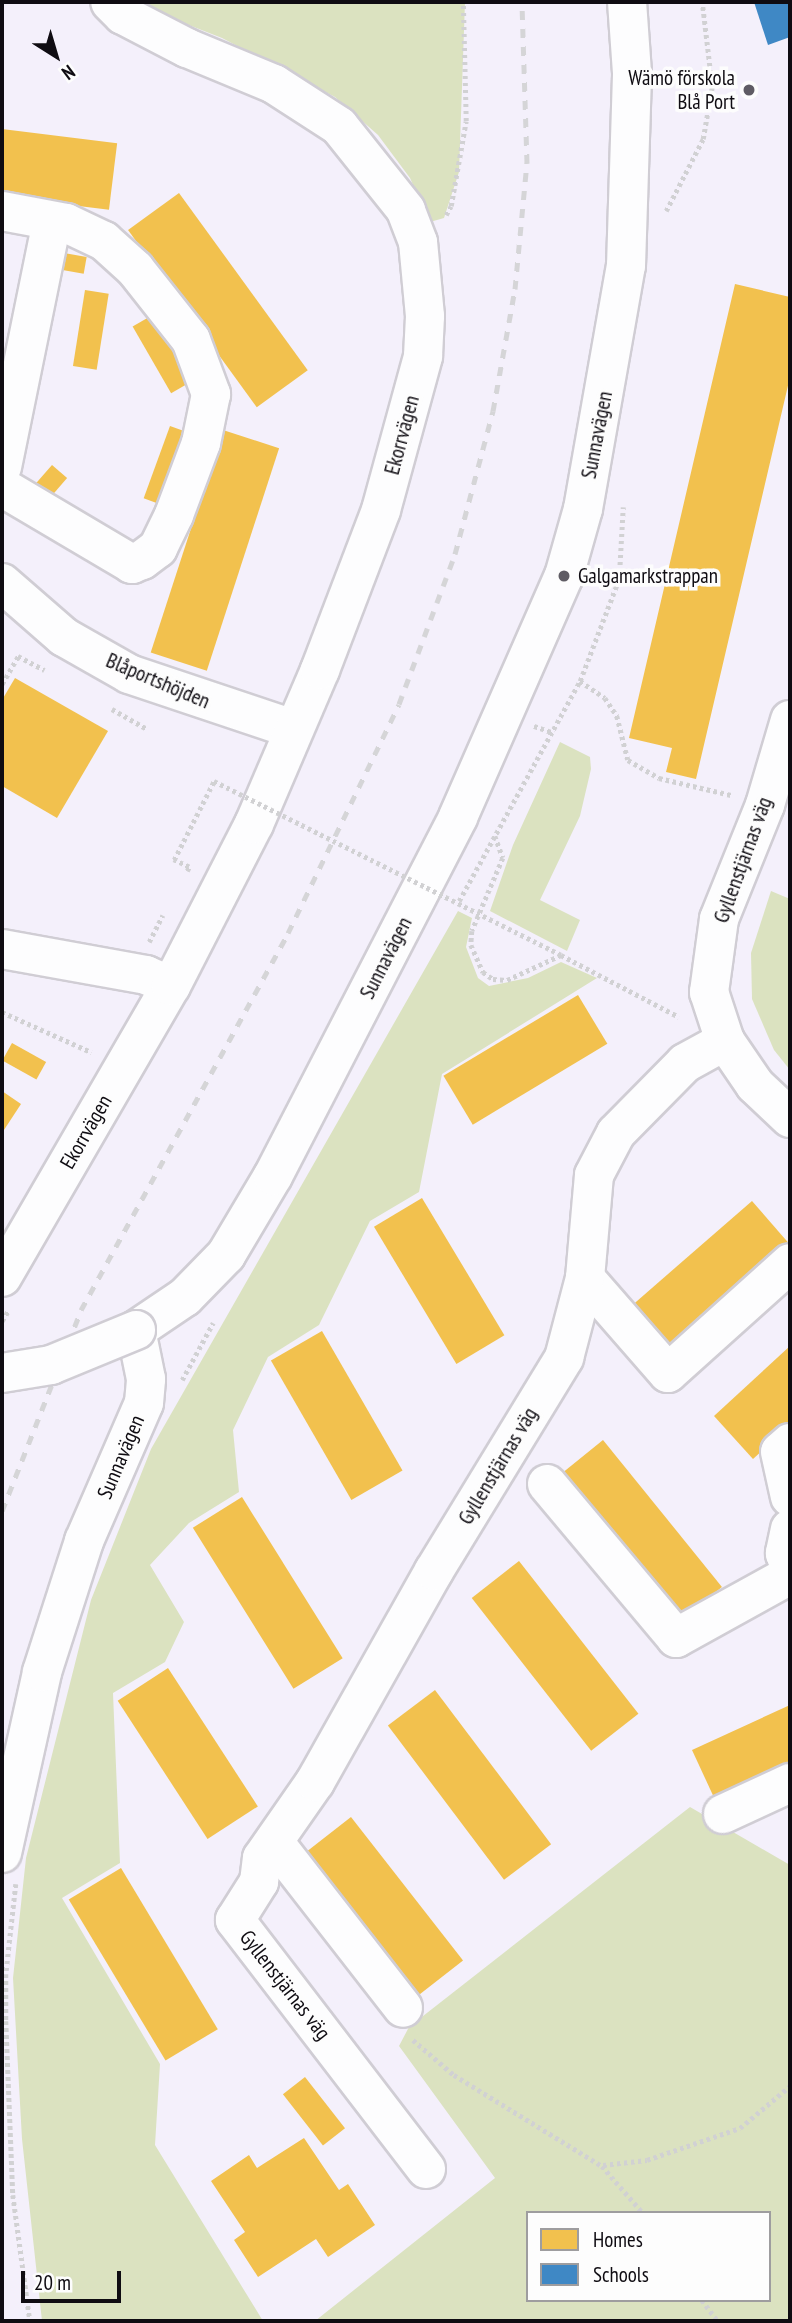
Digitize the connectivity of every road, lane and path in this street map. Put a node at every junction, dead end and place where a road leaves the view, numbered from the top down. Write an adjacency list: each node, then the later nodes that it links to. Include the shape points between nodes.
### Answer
1 (110, 2): 8 (street, Ekorrvägen, via 123,15 187,48 274,84 339,126 390,186 406,210)
2 (463, 2): 8 (path, via 466,121 451,206 438,227)
3 (627, 2): 22 (street, Sunnavägen, via 632,86 626,267 583,509 564,576)
4 (702, 2): 6 (path, via 712,87 703,139)
5 (2, 211): 7 (street)
6 (662, 218)
7 (52, 221): 9 (street); 10 (street, via 104,242 169,308 191,340 208,378 211,412 158,548 132,564)
8 (418, 242): 18 (street, Ekorrvägen, via 425,316 423,356 381,510)
9 (2, 467)
10 (2, 487)
11 (2, 583): 18 (street, Blåportshöjden, via 64,637 129,674)
12 (49, 673): 14 (path, via 18,656)
13 (580, 681): 21 (path, via 605,698 617,716 628,761 659,778)
14 (2, 684)
15 (103, 704): 17 (path)
16 (790, 720): 21 (street, Gyllenstjärnas väg)
17 (147, 729)
18 (293, 729): 26 (street, Ekorrvägen, via 248,836)
19 (245, 785): 20 (path)
20 (239, 797)
21 (778, 806): 29 (street, Gyllenstjärnas väg, via 719,919 709,992)
22 (458, 817): 25 (path, via 496,836 503,858 472,931 471,945 483,972 507,980); 36 (street, Sunnavägen, via 273,1176 226,1255 185,1297)
23 (189, 867): 25 (path, bridge, via 174,860 214,782)
24 (2, 949): 26 (street, via 146,975)
25 (561, 955): 29 (path)
26 (171, 986): 34 (street, Ekorrvägen)
27 (2, 1013): 30 (path)
28 (98, 1040): 30 (path)
29 (725, 1041): 32 (street, via 755,1085); 35 (street, Gyllenstjärnas väg, via 685,1063 616,1133 594,1175)
30 (91, 1052): 31 (path)
31 (85, 1064)
32 (790, 1118)
33 (790, 1263): 35 (street, via 668,1373)
34 (2, 1277)
35 (584, 1278): 46 (street, Gyllenstjärnas väg, via 564,1358 434,1571 315,1782)
36 (136, 1330): 37 (street, bridge, via 51,1365); 47 (street, Sunnavägen, via 146,1378 144,1403 84,1541 42,1672)
37 (2, 1373)
38 (790, 1443): 40 (street, via 780,1452)
39 (547, 1485): 43 (street, via 676,1638)
40 (790, 1497)
41 (790, 1528): 42 (street, via 785,1553)
42 (790, 1568)
43 (790, 1575)
44 (790, 1783): 45 (street)
45 (723, 1814)
46 (274, 1842): 48 (street); 51 (street, Gyllenstjärnas väg, via 262,1858 259,1882 235,1920)
47 (2, 1853)
48 (404, 2021): 50 (path, via 454,2075)
49 (790, 2086): 50 (path, via 740,2127 647,2160)
50 (602, 2165): 52 (path)
51 (426, 2169)
52 (641, 2211)
53 (704, 2302): 54 (path)
54 (718, 2321)

